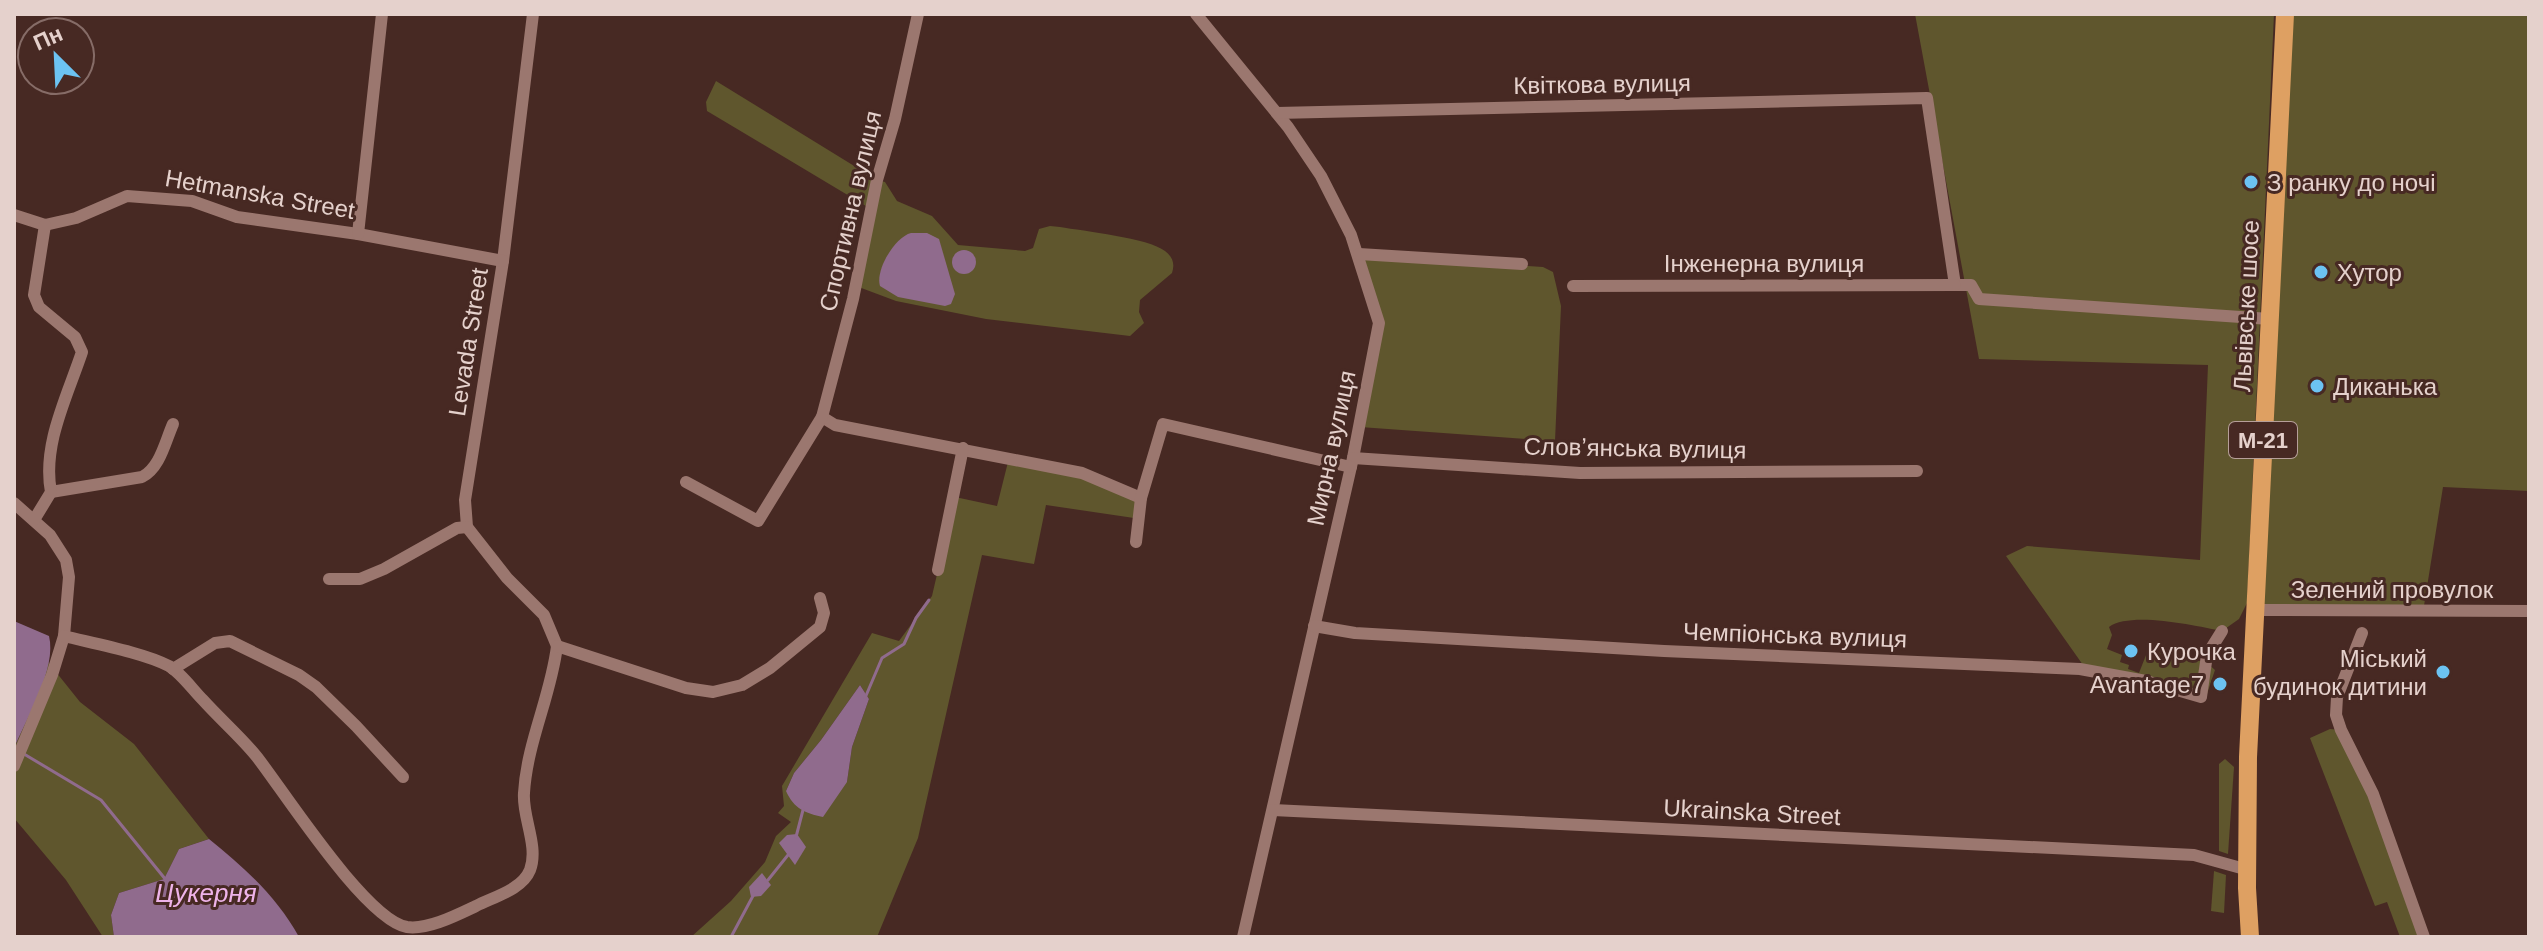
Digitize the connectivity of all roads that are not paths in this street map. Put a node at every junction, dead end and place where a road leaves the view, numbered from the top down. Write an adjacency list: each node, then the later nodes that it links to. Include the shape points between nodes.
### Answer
1 (382, 14): 9 (street)
2 (533, 14): 11 (street, Levada Street)
3 (918, 14): 16 (street, Спортивна вулиця)
4 (1196, 14): 6 (street, Мирна вулиця)
5 (2285, 14): 15 (highway, Львівське шосе / М-21)
6 (1277, 113): 10 (street, Мирна вулиця, via 1321,176); 13 (street, Квіткова вулиця, via 1927,98)
7 (14, 215): 8 (street)
8 (45, 225): 9 (street, Hetmanska Street, via 127,196 192,201 237,217); 22 (street, via 34,295 39,307 75,337 82,352 49,451)
9 (358, 234): 11 (street, Hetmanska Street)
10 (1359, 254): 12 (street); 19 (street, Мирна вулиця, via 1379,323)
11 (503, 261): 26 (street, Levada Street, via 465,500)
12 (1522, 264)
13 (1955, 285): 14 (street, Інженерна вулиця); 15 (street, via 1971,285 1979,299)
14 (1573, 286)
15 (2270, 319): 31 (highway, Львівське шосе / М-21)
16 (822, 417): 18 (street, via 835,425); 21 (street, Спортивна вулиця, via 758,521)
17 (173, 424): 22 (street, via 150,474)
18 (963, 448): 23 (street, via 1082,473); 28 (street)
19 (1352, 462): 20 (street, Словʼянська вулиця, via 1580,473); 23 (street, via 1163,424); 33 (street, Мирна вулиця)
20 (1917, 471)
21 (686, 482)
22 (51, 492): 25 (street)
23 (1141, 498): 27 (street)
24 (14, 503): 25 (street)
25 (34, 520): 36 (street, via 66,560)
26 (467, 527): 29 (street, via 360,579); 37 (street, via 544,615)
27 (1136, 542)
28 (938, 570)
29 (329, 579)
30 (820, 598): 37 (street, via 820,627 770,668 742,685 713,692)
31 (2254, 610): 32 (street, Зелений провулок); 42 (highway, Львівське шосе / М-21)
32 (2529, 611)
33 (1314, 626): 34 (street, Чемпіонська вулиця, via 1355,633 1664,651 2080,669 2201,697 2207,655); 41 (street, Мирна вулиця)
34 (2222, 631)
35 (2362, 633): 47 (street, via 2337,697 2336,715 2373,794)
36 (64, 636): 38 (street); 39 (street)
37 (557, 646): 38 (street, via 527,762 523,797 532,865 527,877 420,928 394,922 354,887 255,755)
38 (173, 669): 40 (street, via 215,643 230,641 316,687)
39 (14, 766)
40 (403, 777)
41 (1273, 810): 43 (street, Ukrainska Street, via 2194,855); 44 (street, Мирна вулиця)
42 (2247, 842): 43 (highway, М-21); 46 (highway, Львівське шосе / М-21)
43 (2234, 866): 45 (highway, М-21)
44 (1243, 937)
45 (2235, 937)
46 (2250, 937)
47 (2424, 937)

